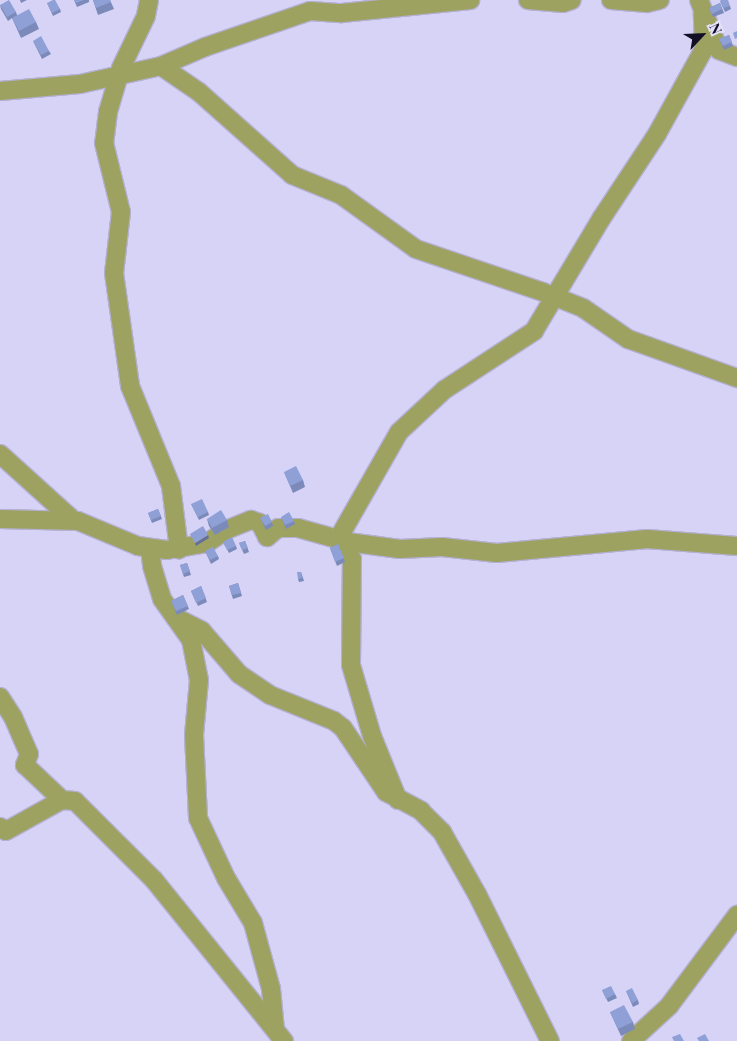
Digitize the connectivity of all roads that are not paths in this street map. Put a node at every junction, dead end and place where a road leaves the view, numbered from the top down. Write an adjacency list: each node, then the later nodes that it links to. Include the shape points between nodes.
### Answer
1 (149, 0): 10 (street, via 146,16)
2 (470, 0): 9 (street, via 350,12 310,11)
3 (528, 0): 4 (street, via 563,3)
4 (572, 0)
5 (611, 0): 6 (street, via 647,3)
6 (660, 0)
7 (701, 6): 8 (street, via 719,50); 12 (street, via 704,49 657,134 601,219)
8 (737, 57)
9 (161, 66): 10 (street); 12 (street, via 199,92 292,175 341,195 416,249)
10 (119, 77): 11 (street); 20 (street, via 104,135 121,212 114,263 115,287 130,386 172,486)
11 (0, 92)
12 (556, 297): 13 (street, via 583,308 628,338); 17 (street, via 534,331 444,390 399,432)
13 (737, 378)
14 (0, 454): 16 (street)
15 (0, 519): 16 (street, via 36,522)
16 (73, 520): 19 (street)
17 (338, 539): 18 (street, via 382,548 442,547 497,553 647,539); 20 (street, via 298,528 278,528 267,537 260,523 251,520 226,530 207,543); 24 (street, via 352,559 351,665 372,736)
18 (737, 546)
19 (150, 549): 20 (street); 21 (street, via 162,599)
20 (179, 549)
21 (175, 617): 24 (street, via 202,631 239,674 270,695 334,721 343,728 374,777); 27 (street, via 191,640 199,680 194,735 198,818 226,878 253,923)
22 (0, 697): 23 (street, via 13,717 29,754 25,765)
23 (62, 800): 25 (street, via 6,831); 27 (street, via 75,801 154,880)
24 (398, 800): 28 (street, via 421,811 451,844)
25 (0, 827)
26 (737, 915): 29 (street, via 669,1006)
27 (280, 1035)
28 (550, 1041)
29 (632, 1041)

